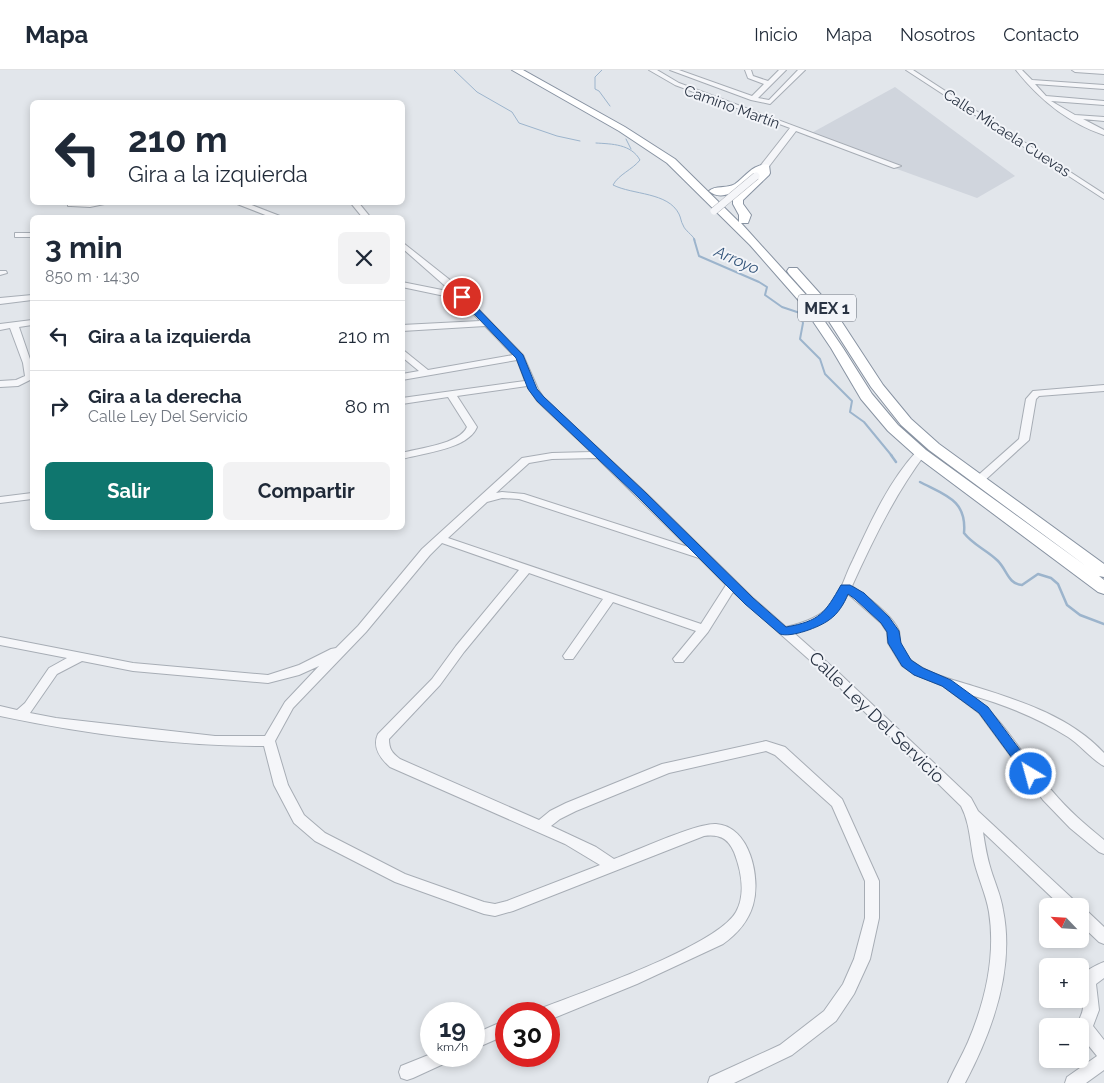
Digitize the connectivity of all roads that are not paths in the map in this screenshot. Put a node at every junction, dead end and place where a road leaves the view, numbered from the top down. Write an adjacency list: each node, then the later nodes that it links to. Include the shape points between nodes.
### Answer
1 (516, 70): 26 (highway, MEX 1)
2 (526, 70): 29 (highway, MEX 1, via 651,139 681,160)
3 (646, 70): 23 (street, Camino Martín, via 663,82)
4 (652, 70): 23 (street, Camino Martín, via 677,84)
5 (674, 70): 18 (street)
6 (748, 70): 15 (street, via 750,77)
7 (794, 70): 19 (street)
8 (802, 70): 19 (street, via 772,104)
9 (909, 70): 30 (street, Calle Micaela Cuevas)
10 (1019, 70): 14 (street)
11 (1075, 70): 13 (street)
12 (780, 71): 15 (street)
13 (1104, 72)
14 (1030, 82): 16 (street); 17 (street)
15 (769, 84): 18 (street)
16 (1104, 87)
17 (1044, 98): 20 (street); 21 (street)
18 (754, 99): 19 (street)
19 (762, 101): 23 (street)
20 (1104, 103)
21 (1070, 117): 22 (street); 25 (street)
22 (1104, 119)
23 (783, 122): 24 (street, Camino Martín)
24 (794, 129): 27 (street, Camino Martín); 28 (street)
25 (1104, 133)
26 (672, 161): 35 (highway, via 673,168); 42 (highway, MEX 1)
27 (897, 166)
28 (765, 167): 29 (highway, via 732,190); 35 (street, bridge); 38 (highway, via 765,173 738,199)
29 (714, 191): 38 (highway, MEX 1)
30 (1104, 197)
31 (80, 205): 32 (street)
32 (95, 205)
33 (244, 205): 36 (street)
34 (356, 205): 37 (street)
35 (712, 212): 42 (highway, via 719,224)
36 (273, 215)
37 (365, 215)
38 (744, 220): 64 (highway, MEX 1, via 822,302 896,411 934,446)
39 (18, 235): 40 (street)
40 (30, 235)
41 (405, 247): 44 (street)
42 (781, 272): 61 (highway, MEX 1, via 818,319 872,403)
43 (405, 285): 44 (street)
44 (462, 297): 48 (street)
45 (30, 298): 46 (street)
46 (0, 301)
47 (30, 323): 49 (street)
48 (488, 323): 51 (street); 53 (street)
49 (14, 326): 50 (street); 56 (street, via 15,338 29,365 30,377 18,383)
50 (0, 327)
51 (405, 328)
52 (405, 355): 54 (street)
53 (520, 357): 54 (street); 57 (street, Calle Ley Del Servicio)
54 (426, 373): 55 (street)
55 (405, 376)
56 (0, 384)
57 (531, 384): 59 (street); 63 (street, Calle Ley Del Servicio, via 540,399)
58 (1104, 388): 64 (street, via 1036,393 1031,398 1024,440)
59 (451, 394): 60 (street); 62 (street, via 472,427 469,436)
60 (405, 401)
61 (921, 453): 73 (street, via 885,507); 74 (highway, MEX 1)
62 (405, 455)
63 (600, 456): 67 (street, via 552,456 526,460); 69 (street, Calle Ley Del Servicio)
64 (979, 480): 71 (highway, MEX 1)
65 (30, 496): 66 (street)
66 (0, 500)
67 (484, 501): 68 (street); 69 (street, via 502,495 520,496)
68 (441, 539): 70 (street); 79 (street)
69 (703, 556): 72 (street, Calle Ley Del Servicio)
70 (527, 568): 75 (street); 89 (street, via 436,682 383,737 382,747 386,756 395,763)
71 (1104, 572)
72 (733, 584): 76 (street); 77 (street, Calle Ley Del Servicio)
73 (846, 588): 77 (street, via 838,604 825,618); 83 (street, via 860,596 885,620 906,663)
74 (1104, 588)
75 (610, 597): 76 (street); 80 (street)
76 (704, 629): 82 (street)
77 (784, 631): 88 (street, Calle Ley Del Servicio, via 966,802)
78 (0, 641): 81 (street)
79 (343, 648): 81 (street, via 310,666 283,677 268,679 132,667); 86 (street, via 289,705)
80 (569, 656)
81 (78, 658): 85 (street, via 53,671 30,706)
82 (679, 659)
83 (946, 683): 87 (street, via 977,691 1041,716 1078,737); 90 (street, via 983,710 1048,796)
84 (0, 711): 85 (street)
85 (20, 715): 86 (street, via 56,724 193,738)
86 (269, 741): 91 (street, via 281,785 299,819 320,837 400,878 495,910)
87 (1104, 761)
88 (974, 815): 92 (street, Calle Ley Del Servicio); 102 (street, via 980,853 997,916 998,940 990,1005 969,1061)
89 (540, 827): 91 (street, via 592,851); 101 (street, via 571,807 667,768 766,746 780,751 836,803 872,881 872,918 862,959 849,989 830,1016 786,1050)
90 (1104, 848)
91 (614, 866): 96 (street, via 703,831 724,830 739,848 749,873 744,911 735,926 710,942 635,978)
92 (1062, 898)
93 (1089, 923): 94 (street)
94 (1104, 937)
95 (1104, 970): 97 (street, via 1088,980 1091,1010 1084,1025)
96 (560, 1008)
97 (1104, 1052)
98 (1104, 1060): 103 (street)
99 (420, 1066): 100 (street)
100 (407, 1072)
101 (716, 1083)
102 (956, 1083)
103 (1073, 1083)

